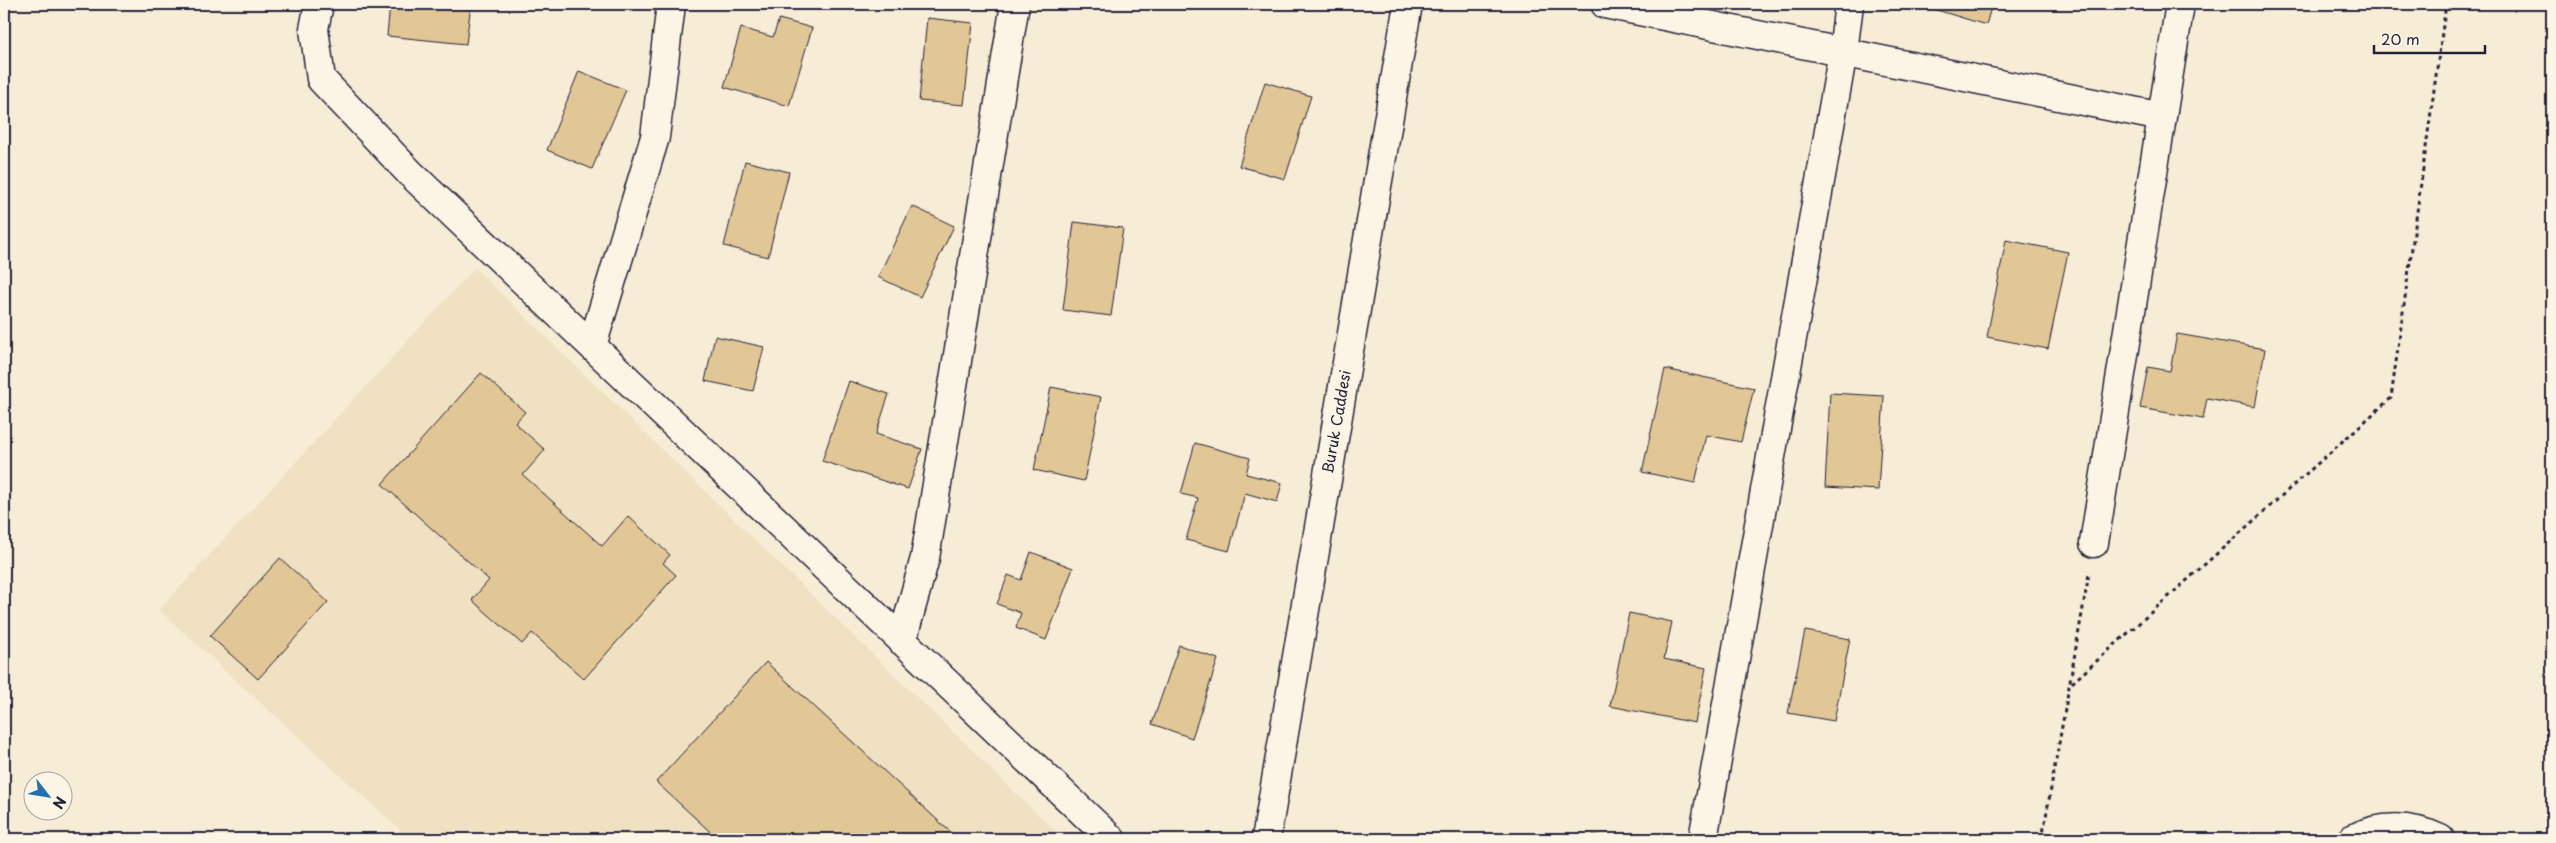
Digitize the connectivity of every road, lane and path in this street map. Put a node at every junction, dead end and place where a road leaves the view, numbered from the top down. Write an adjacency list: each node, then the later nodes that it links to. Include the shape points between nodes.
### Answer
1 (319, 4): 11 (street, via 314,29 321,79 410,173)
2 (671, 4): 11 (street, via 655,137)
3 (1015, 4): 13 (street, via 925,558)
4 (1408, 4): 16 (street, Buruk Caddesi)
5 (1605, 4): 9 (street)
6 (1849, 4): 9 (street)
7 (2180, 4): 10 (street)
8 (2446, 4): 14 (path, via 2391,398)
9 (1843, 52): 10 (street); 17 (street)
10 (2162, 116): 12 (street)
11 (592, 346): 13 (street)
12 (2094, 543): 14 (path)
13 (902, 640): 15 (street)
14 (2072, 683): 18 (path)
15 (1111, 839)
16 (1266, 839)
17 (1704, 839)
18 (2042, 839)
19 (2352, 839): 20 (street, via 2380,828 2401,827 2422,830)
20 (2440, 839)

